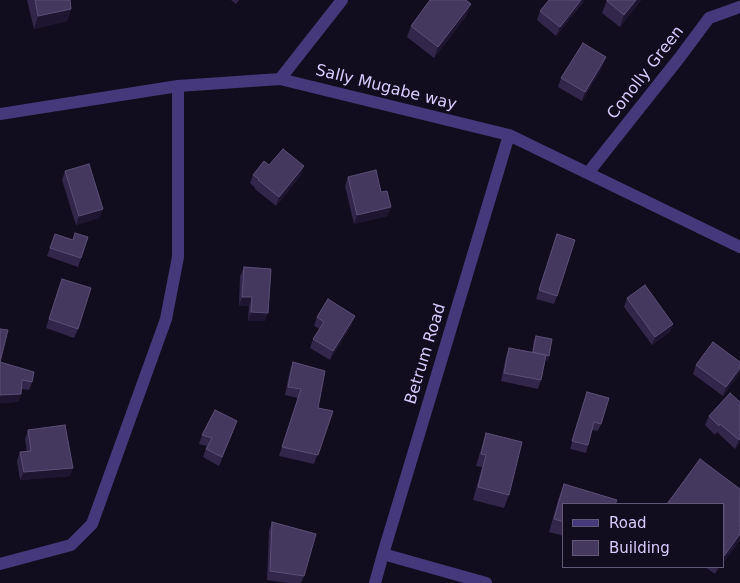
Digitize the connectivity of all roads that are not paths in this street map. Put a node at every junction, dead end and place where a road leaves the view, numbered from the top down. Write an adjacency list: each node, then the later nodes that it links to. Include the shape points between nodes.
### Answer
1 (342, 0): 3 (street)
2 (740, 7): 7 (street, Conolly Green, via 709,18)
3 (280, 79): 4 (street, Sally Mugabe way); 6 (street, Sally Mugabe way)
4 (178, 86): 5 (street, Sally Mugabe way); 10 (street, via 178,257 166,319 92,524 71,545)
5 (0, 114)
6 (509, 135): 7 (street, Sally Mugabe way); 9 (street, Betrum Road)
7 (588, 173): 8 (street, Sally Mugabe way)
8 (740, 247)
9 (383, 554): 11 (street, Betrum Road); 12 (street)
10 (0, 564)
11 (375, 583)
12 (486, 583)

